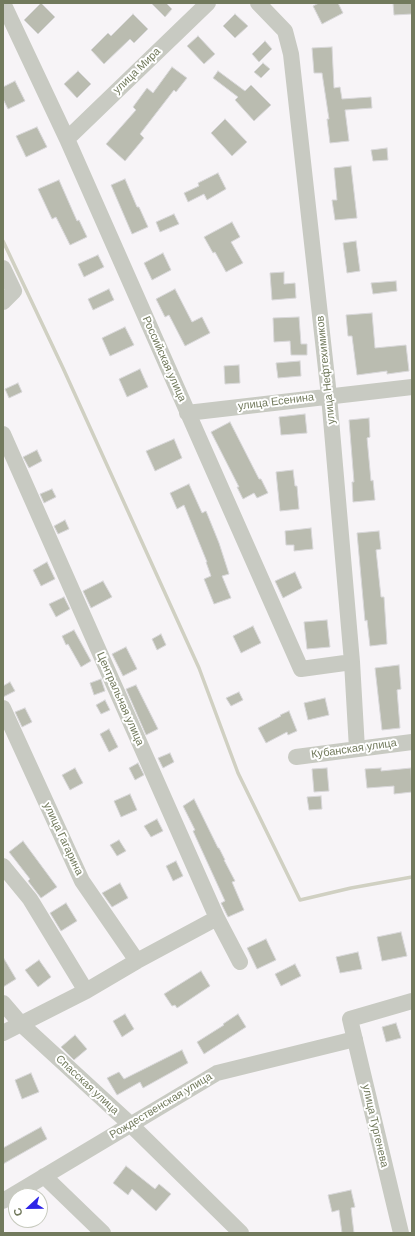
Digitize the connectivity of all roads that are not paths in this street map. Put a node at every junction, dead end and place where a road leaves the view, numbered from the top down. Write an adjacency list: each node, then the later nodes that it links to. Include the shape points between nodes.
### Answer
1 (3, 3): 4 (street, Российская улица)
2 (208, 3): 4 (street, улица Мира)
3 (258, 3): 8 (street, улица Нефтехимиков, via 285,31 291,54)
4 (67, 139): 9 (street, Российская улица)
5 (3, 268): 6 (street)
6 (9, 297)
7 (412, 386): 8 (street, улица Есенина)
8 (330, 396): 9 (street, улица Есенина); 11 (street, улица Нефтехимиков)
9 (187, 413): 11 (street, Российская улица, via 301,669)
10 (3, 434): 17 (street, Центральная улица)
11 (352, 662): 14 (street, улица Нефтехимиков)
12 (3, 708): 18 (street, улица Гагарина, via 82,881)
13 (412, 742): 14 (street, Кубанская улица)
14 (358, 749): 15 (street, Кубанская улица)
15 (296, 757)
16 (3, 866): 20 (street, via 30,899)
17 (217, 918): 18 (street); 19 (street, Центральная улица)
18 (137, 960): 20 (street)
19 (240, 962)
20 (86, 991): 23 (street)
21 (412, 1001): 25 (street, улица Тургенева, via 350,1019)
22 (3, 1003): 23 (street, Спасская улица)
23 (21, 1024): 24 (street); 26 (street, Спасская улица)
24 (3, 1033)
25 (355, 1039): 26 (street, Рождественская улица, via 217,1073); 31 (street, улица Тургенева)
26 (130, 1124): 27 (street, Рождественская улица); 30 (street, Спасская улица)
27 (44, 1176): 28 (street, Рождественская улица); 29 (street)
28 (3, 1201)
29 (103, 1233)
30 (240, 1233)
31 (401, 1233)

